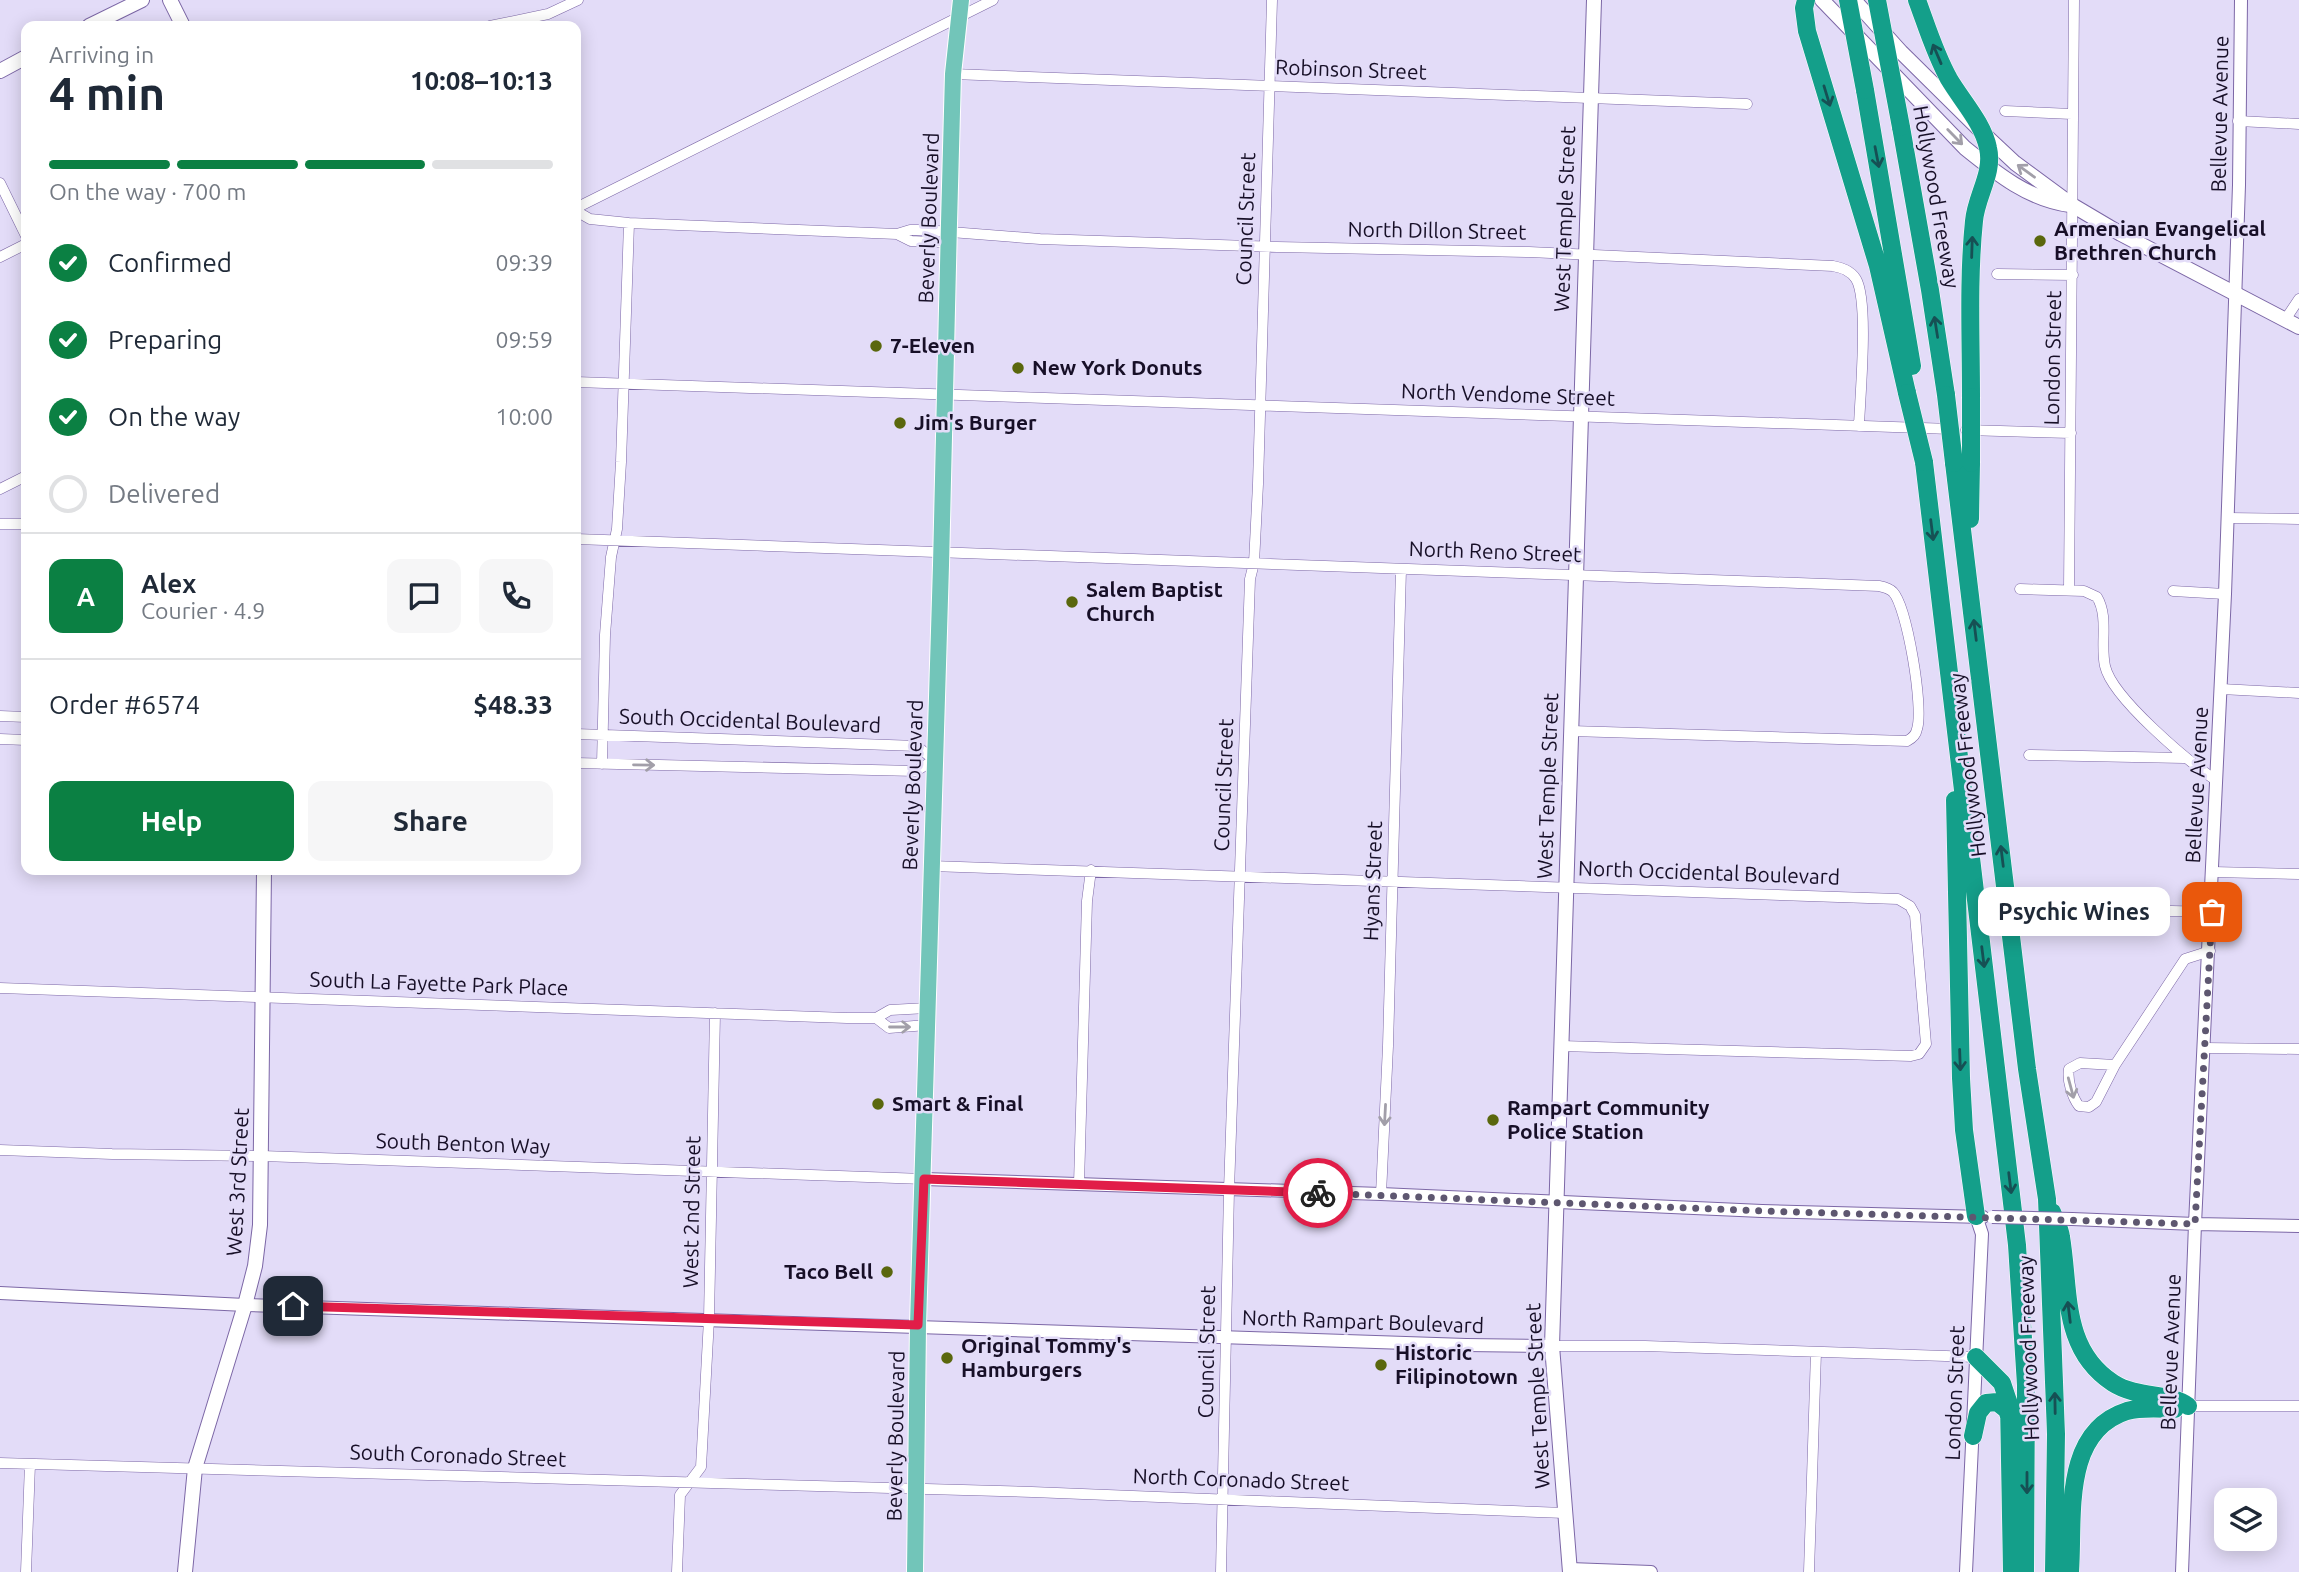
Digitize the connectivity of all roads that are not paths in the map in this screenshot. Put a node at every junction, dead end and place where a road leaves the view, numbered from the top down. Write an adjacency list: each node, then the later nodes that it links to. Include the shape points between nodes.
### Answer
1 (142, 0): 17 (main road)
2 (170, 0): 18 (main road)
3 (579, 0): 19 (street, via 548,14)
4 (961, 0): 16 (main road, Beverly Boulevard)
5 (993, 0): 16 (street)
6 (1272, 0): 23 (street, Council Street)
7 (1594, 0): 24 (main road, West Temple Street)
8 (1806, 0): 52 (highway, one-way to 52, via 1807,31)
9 (1822, 0): 31 (main road, one-way to 31)
10 (1848, 0): 52 (highway, Hollywood Freeway, one-way to 52, bridge, via 1901,295)
11 (1854, 0): 30 (main road)
12 (1877, 0): 57 (highway, Hollywood Freeway, one-way to 12, bridge, via 1945,395)
13 (1917, 0): 30 (highway, one-way to 13, via 1942,66)
14 (2074, 0): 27 (street, London Street)
15 (2241, 0): 28 (street, Bellevue Avenue)
16 (958, 17): 22 (main road, Beverly Boulevard); 34 (street)
17 (99, 21)
18 (180, 21)
19 (515, 21)
20 (21, 60): 21 (main road)
21 (0, 71)
22 (953, 74): 23 (street, Robinson Street); 38 (main road, Beverly Boulevard)
23 (1270, 86): 24 (street, Robinson Street); 40 (street, Council Street)
24 (1590, 97): 25 (street, Robinson Street); 41 (main road, West Temple Street)
25 (1747, 104)
26 (2005, 111): 27 (street)
27 (2072, 114): 33 (street, London Street)
28 (2238, 121): 29 (street); 45 (street, Bellevue Avenue)
29 (2299, 124)
30 (1984, 134): 31 (highway); 33 (main road, one-way to 30)
31 (1989, 168): 33 (main road, via 2050,203); 57 (highway, one-way to 31, bridge, via 1970,397 1973,233)
32 (0, 183): 37 (street)
33 (2072, 205): 44 (street, London Street); 45 (main road)
34 (581, 207)
35 (581, 213): 36 (street, North Dillon Street, via 590,219)
36 (629, 223): 38 (street, North Dillon Street, via 897,234 910,230); 50 (street)
37 (21, 226)
38 (949, 237): 40 (street, North Dillon Street); 51 (main road, Beverly Boulevard)
39 (21, 246): 42 (street)
40 (1265, 246): 41 (street, North Dillon Street); 53 (street, Council Street)
41 (1586, 255): 54 (main road, West Temple Street); 55 (street, North Dillon Street, via 1832,266 1848,271 1857,281 1862,305)
42 (0, 257)
43 (1997, 274): 44 (street)
44 (2073, 275): 56 (street, London Street)
45 (2234, 292): 47 (main road); 60 (street, Bellevue Avenue)
46 (2299, 299): 47 (street)
47 (2285, 320): 48 (main road)
48 (2299, 327)
49 (581, 382): 50 (street, North Vendome Street)
50 (624, 383): 51 (street, North Vendome Street); 65 (street)
51 (945, 393): 53 (street, North Vendome Street); 66 (main road, Beverly Boulevard)
52 (1912, 393): 78 (highway, Hollywood Freeway, one-way to 78, bridge)
53 (1260, 405): 54 (street, North Vendome Street); 67 (street, Council Street)
54 (1580, 416): 55 (street, North Vendome Street); 69 (main road, West Temple Street)
55 (1859, 426): 56 (street, North Vendome Street)
56 (2071, 433): 71 (street, London Street)
57 (1962, 463): 118 (highway, Hollywood Freeway, one-way to 57, via 2027,1069 1968,572)
58 (21, 478): 59 (street)
59 (0, 489)
60 (2228, 518): 61 (street); 73 (street, Bellevue Avenue)
61 (2299, 519)
62 (0, 524): 63 (street)
63 (21, 524)
64 (581, 539): 65 (street, North Reno Street)
65 (614, 540): 66 (street, North Reno Street); 81 (street, via 605,635)
66 (941, 554): 67 (street, North Reno Street); 86 (main road, Beverly Boulevard)
67 (1254, 563): 68 (street, North Reno Street); 95 (street, Council Street)
68 (1401, 569): 69 (street, North Reno Street); 96 (street, Hyans Street)
69 (1574, 574): 79 (main road, West Temple Street); 79 (street, North Reno Street, via 1887,588 1898,599 1915,666 1919,704 1918,726 1912,738 1902,743)
70 (2020, 589): 71 (street)
71 (2069, 590): 85 (street, via 2097,597 2104,663 2111,684)
72 (2173, 591): 73 (street)
73 (2225, 594): 74 (street, Bellevue Avenue)
74 (2221, 689): 75 (street); 89 (street, Bellevue Avenue)
75 (2299, 693)
76 (0, 716): 77 (street)
77 (21, 717)
78 (1955, 719): 120 (highway, one-way to 120, via 1961,1078 1965,1130); 142 (highway, Hollywood Freeway, one-way to 142, via 2017,1245 2026,1385)
79 (1571, 730): 97 (main road, West Temple Street)
80 (581, 734): 81 (street, South Occidental Boulevard)
81 (604, 736): 86 (street, South Occidental Boulevard, via 918,746); 88 (street)
82 (0, 739): 83 (street)
83 (21, 740)
84 (2029, 755): 85 (street)
85 (2184, 758): 89 (street)
86 (934, 760): 88 (street, one-way to 86, via 916,771); 90 (main road, Beverly Boulevard)
87 (581, 763): 88 (street)
88 (602, 764)
89 (2217, 781): 92 (street, Bellevue Avenue)
90 (931, 866): 91 (street, North Occidental Boulevard); 103 (main road, Beverly Boulevard)
91 (1091, 870): 95 (street, North Occidental Boulevard); 115 (street)
92 (2213, 872): 93 (street); 99 (street, Bellevue Avenue)
93 (2299, 874)
94 (264, 875): 102 (main road, West 3rd Street)
95 (1240, 876): 96 (street, North Occidental Boulevard); 116 (street, Council Street)
96 (1392, 881): 97 (street, North Occidental Boulevard); 117 (street, Hyans Street, one-way to 117)
97 (1566, 887): 107 (main road, West Temple Street); 107 (street, North Occidental Boulevard, via 1898,899 1917,919 1926,1044 1919,1054 1910,1056)
98 (2052, 908): 99 (street)
99 (2212, 912): 100 (street, Bellevue Avenue)
100 (2210, 951): 108 (street, Bellevue Avenue); 110 (street, via 2185,958)
101 (0, 988): 102 (street, South La Fayette Park Place)
102 (261, 996): 104 (street, South La Fayette Park Place); 112 (main road, West 3rd Street)
103 (926, 1008): 105 (street, South La Fayette Park Place, via 890,1010); 106 (main road, Beverly Boulevard)
104 (715, 1013): 105 (street, South La Fayette Park Place); 113 (street, West 2nd Street)
105 (876, 1018): 106 (street, South La Fayette Park Place, one-way to 106, via 889,1028)
106 (927, 1025): 114 (main road, Beverly Boulevard)
107 (1561, 1046): 119 (main road, West Temple Street)
108 (2205, 1048): 109 (street); 121 (street, Bellevue Avenue)
109 (2299, 1049)
110 (2116, 1065): 110 (street, one-way to 110, via 2080,1063 2069,1069 2079,1106 2096,1102)
111 (0, 1150): 112 (street, South Benton Way)
112 (262, 1156): 113 (street, South Benton Way); 124 (main road, West 3rd Street, via 259,1239)
113 (711, 1171): 114 (street, South Benton Way); 125 (street, West 2nd Street)
114 (924, 1179): 115 (street); 126 (main road, Beverly Boulevard)
115 (1079, 1184): 116 (street)
116 (1229, 1190): 117 (street); 127 (street, Council Street)
117 (1381, 1194): 119 (street)
118 (2047, 1199): 131 (highway, one-way to 118, via 2181,1400 2126,1390 2102,1375 2083,1353 2070,1322 2061,1234); 143 (highway, Hollywood Freeway, one-way to 118)
119 (1555, 1201): 120 (street); 128 (main road, West Temple Street)
120 (1984, 1217): 121 (street, bridge); 130 (street, London Street)
121 (2195, 1224): 122 (street); 131 (street, Bellevue Avenue)
122 (2299, 1226)
123 (0, 1293): 124 (street, North Rampart Boulevard)
124 (245, 1305): 125 (street, North Rampart Boulevard); 137 (main road, West 3rd Street)
125 (709, 1319): 126 (street, North Rampart Boulevard); 138 (street, West 2nd Street, via 701,1467)
126 (918, 1325): 127 (street, North Rampart Boulevard); 139 (main road, Beverly Boulevard)
127 (1227, 1337): 128 (street, North Rampart Boulevard); 140 (street, Council Street)
128 (1552, 1346): 129 (street, North Rampart Boulevard); 141 (main road, West Temple Street)
129 (1816, 1352): 130 (street, North Rampart Boulevard); 151 (street)
130 (1976, 1357): 133 (highway, via 2002,1383); 134 (street, London Street)
131 (2188, 1406): 132 (street); 143 (highway, via 2128,1411 2088,1438 2078,1464); 157 (street, Bellevue Avenue)
132 (2299, 1406)
133 (2009, 1416): 134 (highway, via 1997,1402 1986,1403 1978,1413); 142 (highway)
134 (1973, 1436): 152 (street, London Street)
135 (0, 1463): 136 (street, South Coronado Street)
136 (30, 1464): 137 (street, South Coronado Street); 145 (street)
137 (195, 1468): 138 (street, South Coronado Street); 146 (main road, West 3rd Street)
138 (690, 1482): 139 (street, South Coronado Street); 147 (street, West 2nd Street, via 680,1495)
139 (916, 1489): 140 (street, North Coronado Street); 148 (main road, Beverly Boulevard)
140 (1223, 1499): 141 (street, North Coronado Street); 149 (street, Council Street)
141 (1565, 1513): 144 (main road, West Temple Street)
142 (2019, 1544): 153 (highway); 154 (highway, Hollywood Freeway)
143 (2064, 1545): 155 (highway, Hollywood Freeway); 156 (highway)
144 (1570, 1571): 150 (street)
145 (26, 1572)
146 (185, 1572)
147 (677, 1572)
148 (915, 1572)
149 (1221, 1572)
150 (1651, 1572)
151 (1809, 1572)
152 (1966, 1572)
153 (2012, 1572)
154 (2025, 1572)
155 (2054, 1572)
156 (2070, 1572)
157 (2182, 1572)

